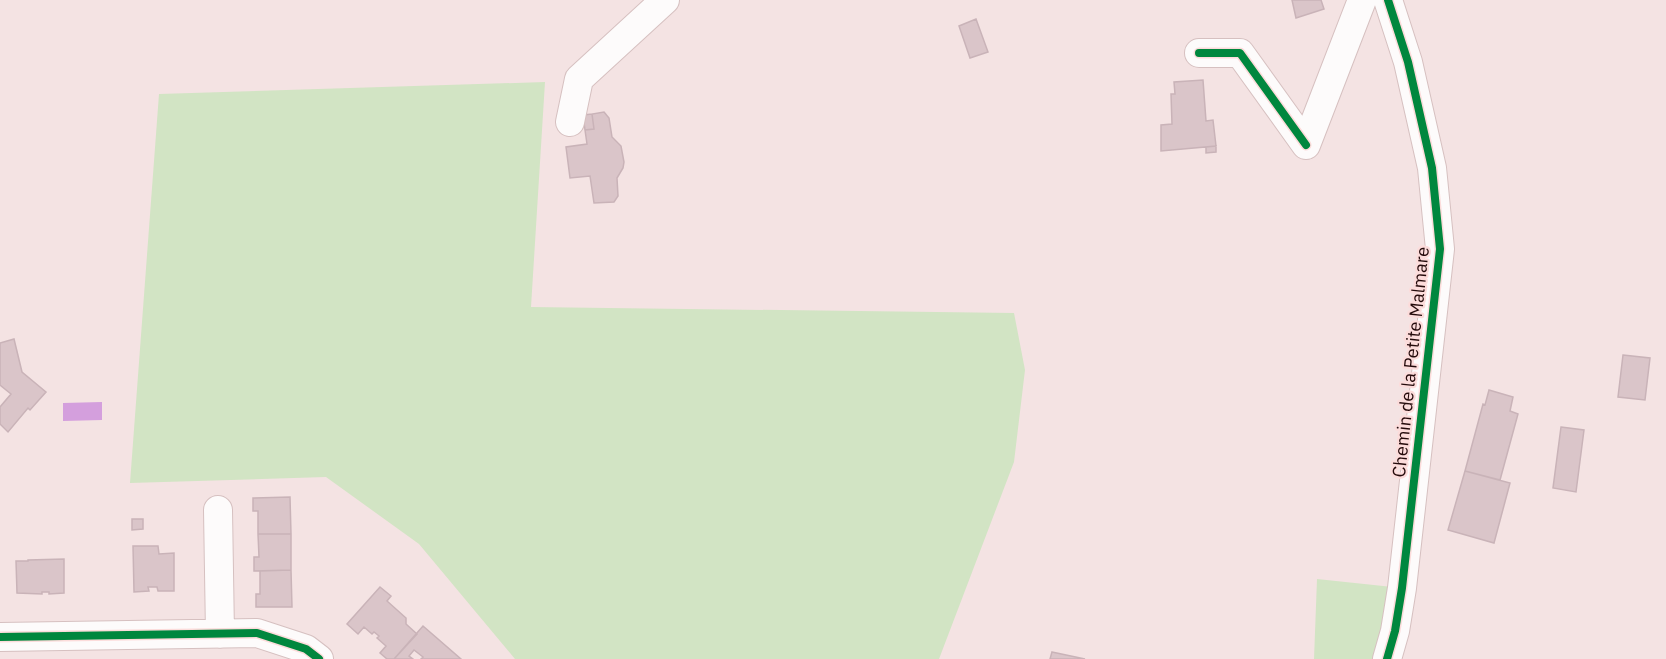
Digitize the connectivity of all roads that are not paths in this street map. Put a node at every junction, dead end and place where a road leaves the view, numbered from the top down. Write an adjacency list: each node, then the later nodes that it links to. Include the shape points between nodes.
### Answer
1 (665, 0): 5 (street, via 579,79)
2 (1362, 0): 4 (street, via 1306,145 1240,53)
3 (1388, 0): 10 (street, Chemin de la Petite Malmare, via 1432,168 1440,249 1402,588)
4 (1199, 53)
5 (570, 122)
6 (218, 510): 7 (street)
7 (220, 634): 8 (street); 9 (street, via 257,633 306,650)
8 (0, 637)
9 (319, 659)
10 (1387, 659)

